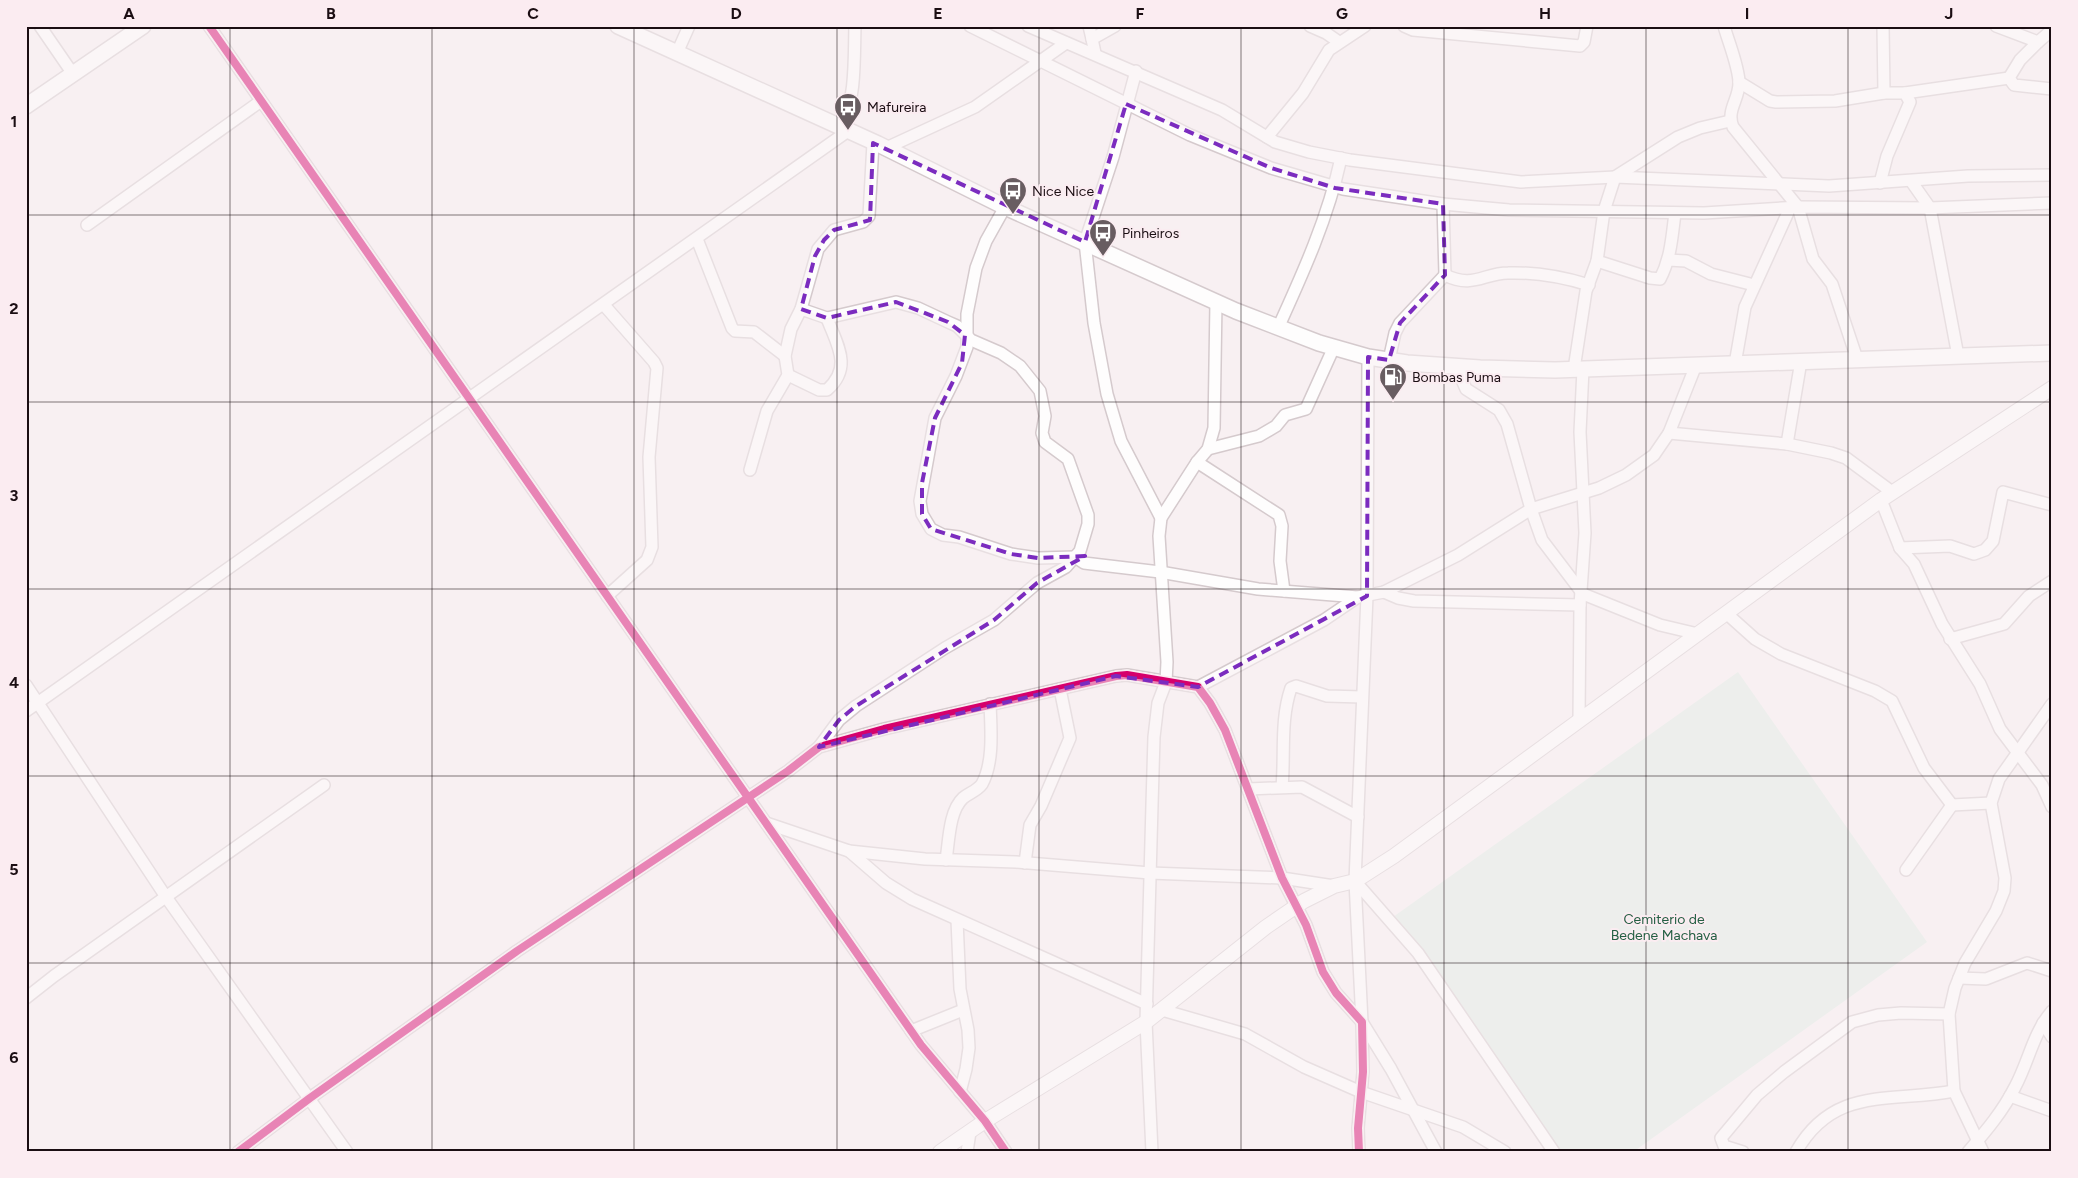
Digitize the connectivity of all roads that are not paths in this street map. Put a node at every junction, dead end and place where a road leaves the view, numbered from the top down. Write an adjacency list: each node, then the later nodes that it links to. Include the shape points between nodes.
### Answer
1 (40, 26): 28 (street)
2 (142, 26): 28 (main road)
3 (208, 26): 34 (street)
4 (618, 26): 24 (main road)
5 (689, 26): 24 (street)
6 (855, 26): 38 (street, via 856,51)
7 (970, 26): 26 (street)
8 (1028, 26): 23 (street)
9 (1089, 26): 20 (street)
10 (1115, 26): 20 (street)
11 (1311, 26): 21 (street)
12 (1365, 26): 21 (street)
13 (1404, 26): 19 (street, via 1413,30)
14 (1587, 26): 19 (street, via 1580,46)
15 (1724, 26): 30 (street)
16 (1884, 26): 33 (street)
17 (1996, 26): 22 (street)
18 (2052, 30): 22 (street)
19 (1468, 31)
20 (1092, 39): 25 (street)
21 (1339, 42): 39 (street, via 1329,50 1303,93)
22 (2038, 42): 29 (street, via 2020,60)
23 (1066, 43): 25 (street); 26 (street)
24 (677, 53): 38 (main road)
25 (1095, 53): 27 (street)
26 (1041, 61): 35 (street); 40 (street, via 975,107)
27 (1136, 71): 35 (street); 39 (street, via 1222,110)
28 (73, 74): 36 (main road)
29 (2009, 78): 31 (street, via 2019,87); 32 (street)
30 (1739, 82): 33 (street, via 1776,102 1835,101); 37 (street)
31 (2052, 89)
32 (1905, 93): 33 (street); 45 (street, via 1910,102 1887,156)
33 (1884, 94)
34 (261, 101): 55 (street); 83 (street)
35 (1126, 104): 47 (street, via 1190,135 1271,168); 57 (street, via 1113,157)
36 (26, 106)
37 (1730, 121): 43 (street, via 1678,137); 46 (street)
38 (845, 130): 40 (main road); 56 (street)
39 (1267, 137): 41 (street, via 1309,152)
40 (879, 146): 50 (main road); 65 (street, via 870,216 863,222 834,230 821,244)
41 (1341, 158): 43 (street, via 1521,182); 47 (street)
42 (2052, 175): 44 (street, via 1968,176)
43 (1615, 177): 46 (street); 53 (street)
44 (1911, 182): 45 (street); 52 (street)
45 (1880, 183): 46 (street)
46 (1781, 185): 51 (street)
47 (1335, 188): 49 (street); 67 (street)
48 (2052, 203): 52 (street)
49 (1443, 204): 53 (street, via 1509,210); 60 (street)
50 (1005, 207): 57 (main road); 68 (street, via 986,241 976,268)
51 (1794, 208): 52 (street); 54 (street); 62 (street); 74 (street, via 1812,259 1832,284)
52 (1930, 208): 72 (street)
53 (1604, 210): 54 (street); 58 (street)
54 (1675, 213): 59 (street)
55 (87, 226)
56 (697, 239): 64 (street); 71 (street, via 732,328 754,332)
57 (1084, 242): 63 (main road); 93 (street, via 1107,394 1121,441)
58 (1597, 260): 59 (street, via 1660,279); 61 (street)
59 (1668, 260): 62 (street, via 1686,261 1711,274)
60 (1445, 275): 61 (street, via 1472,281 1510,272); 75 (street, via 1402,319)
61 (1589, 284): 80 (street)
62 (1754, 285): 77 (street, via 1741,321)
63 (1216, 302): 67 (main road); 86 (street, via 1214,428)
64 (604, 305): 83 (street); 100 (street, via 657,368 649,456 652,548 647,560)
65 (801, 309): 66 (street); 71 (street, via 791,329)
66 (827, 318): 68 (street, via 896,302 957,326); 81 (street, via 842,356 840,373 834,383 827,390 819,390)
67 (1278, 328): 69 (main road)
68 (965, 336): 95 (street, via 1008,357 1020,366 1040,391 1045,442 1068,459 1088,515 1080,551); 95 (street, via 967,347 962,363 935,418 922,483 922,514 931,529 943,536 959,537 1011,554 1038,558)
69 (1334, 347): 73 (main road); 86 (street, via 1306,408 1285,415 1276,426 1259,436)
70 (2052, 353): 72 (main road)
71 (785, 356): 81 (street)
72 (1958, 356): 74 (main road)
73 (1368, 357): 75 (main road); 101 (street)
74 (1857, 359): 76 (main road)
75 (1389, 360): 79 (main road)
76 (1801, 361): 77 (main road); 85 (street)
77 (1735, 364): 78 (main road)
78 (1696, 365): 80 (main road); 84 (street)
79 (1456, 366): 80 (main road); 92 (street, via 1466,388 1499,410 1507,424)
80 (1579, 369): 89 (street)
81 (788, 375): 88 (street, via 767,411)
82 (2052, 388): 90 (street)
83 (469, 401): 100 (street); 111 (street)
84 (1669, 433): 85 (street); 89 (street, via 1654,455 1626,474)
85 (1787, 444): 90 (street, via 1846,458)
86 (1208, 449): 87 (street)
87 (1196, 462): 93 (street); 98 (street, via 1279,515)
88 (750, 470)
89 (1582, 494): 92 (street); 102 (street, via 1585,533)
90 (1887, 496): 94 (street); 103 (street)
91 (2052, 505): 94 (street, via 2003,492 1993,541 1979,552 1969,553 1950,546)
92 (1531, 509): 99 (street, via 1458,555); 102 (street, via 1542,540)
93 (1160, 518): 96 (street)
94 (1900, 548): 105 (street, via 1914,564)
95 (1074, 557): 96 (street, via 1084,563); 116 (street, via 1066,567 1037,583 994,620 856,706 839,720)
96 (1160, 572): 98 (street, via 1208,582); 106 (street, via 1165,616)
97 (2052, 581): 105 (street, via 2029,596 2004,624)
98 (1284, 591): 101 (street)
99 (1384, 592): 101 (street); 102 (street, via 1414,601)
100 (607, 596): 121 (street)
101 (1362, 596): 108 (street, via 1324,620); 110 (street)
102 (1581, 599): 104 (street); 115 (street)
103 (1726, 613): 104 (street); 123 (street, via 1755,639 1781,654 1875,691 1892,701 1924,768)
104 (1698, 634): 115 (street)
105 (1950, 639): 117 (street, via 1980,684 2000,729)
106 (1166, 682): 108 (street); 109 (street, via 1127,674); 131 (street, via 1158,703 1154,737)
107 (26, 686): 111 (street)
108 (1198, 687): 120 (street, via 1225,730)
109 (1060, 689): 112 (street); 129 (street, via 1070,738 1030,825)
110 (1362, 697): 119 (street, via 1327,696 1296,686 1291,688 1283,725); 125 (street)
111 (38, 702): 114 (street); 135 (street)
112 (990, 704): 116 (street); 128 (street, via 986,772 982,784 959,803 952,821)
113 (2052, 704): 117 (street)
114 (26, 711)
115 (1580, 719): 133 (street)
116 (819, 747): 121 (street)
117 (2020, 752): 122 (street, via 1999,779); 124 (street)
118 (324, 785): 135 (street)
119 (1282, 787): 120 (street); 125 (street, via 1302,787)
120 (1248, 788): 132 (street)
121 (748, 796): 126 (street); 155 (street, via 517,951)
122 (1990, 803): 123 (street); 139 (street, via 2005,878 2004,891)
123 (1952, 805): 130 (street)
124 (2052, 807)
125 (1358, 817): 133 (street)
126 (766, 822): 127 (street); 149 (street)
127 (849, 851): 128 (street); 137 (street, via 886,883)
128 (946, 860): 129 (street)
129 (1025, 863): 131 (street)
130 (1906, 870)
131 (1150, 873): 132 (street); 141 (street)
132 (1282, 878): 134 (street); 136 (street)
133 (1355, 881): 134 (street); 147 (street); 170 (street, via 1418,952)
134 (1334, 886): 136 (street)
135 (166, 898): 140 (street); 155 (street)
136 (1296, 906): 143 (street); 147 (street, via 1316,948 1323,972 1336,993)
137 (957, 920): 141 (street); 142 (street)
138 (2052, 971): 139 (street, via 2027,963 1986,979)
139 (1959, 978): 145 (street)
140 (26, 998)
141 (1147, 1004): 146 (street)
142 (963, 1010): 149 (street); 152 (street, via 969,1048)
143 (1162, 1010): 146 (street); 153 (street, via 1245,1034 1304,1068)
144 (2052, 1011): 148 (street)
145 (1949, 1014): 151 (street); 171 (street, via 1901,1013 1852,1022 1757,1095 1721,1138 1724,1146)
146 (1146, 1022): 158 (street); 166 (street)
147 (1362, 1022): 153 (street); 156 (street)
148 (2043, 1023): 150 (street); 154 (street)
149 (911, 1031): 152 (street)
150 (2052, 1037)
151 (1954, 1091): 160 (street); 172 (street, via 1859,1101 1819,1121)
152 (960, 1092): 158 (street)
153 (1361, 1092): 156 (street); 167 (street)
154 (2010, 1096): 157 (street); 160 (street)
155 (310, 1098): 161 (street); 162 (street)
156 (1412, 1109): 168 (street); 169 (street, via 1463,1127)
157 (2052, 1111)
158 (985, 1121): 159 (street); 165 (street)
159 (970, 1132): 163 (street); 164 (street)
160 (1980, 1146): 173 (street)
161 (238, 1152)
162 (347, 1152)
163 (940, 1152)
164 (967, 1152)
165 (1006, 1152)
166 (1152, 1152)
167 (1359, 1152)
168 (1436, 1152)
169 (1505, 1152)
170 (1554, 1152)
171 (1744, 1152)
172 (1796, 1152)
173 (1968, 1152)

